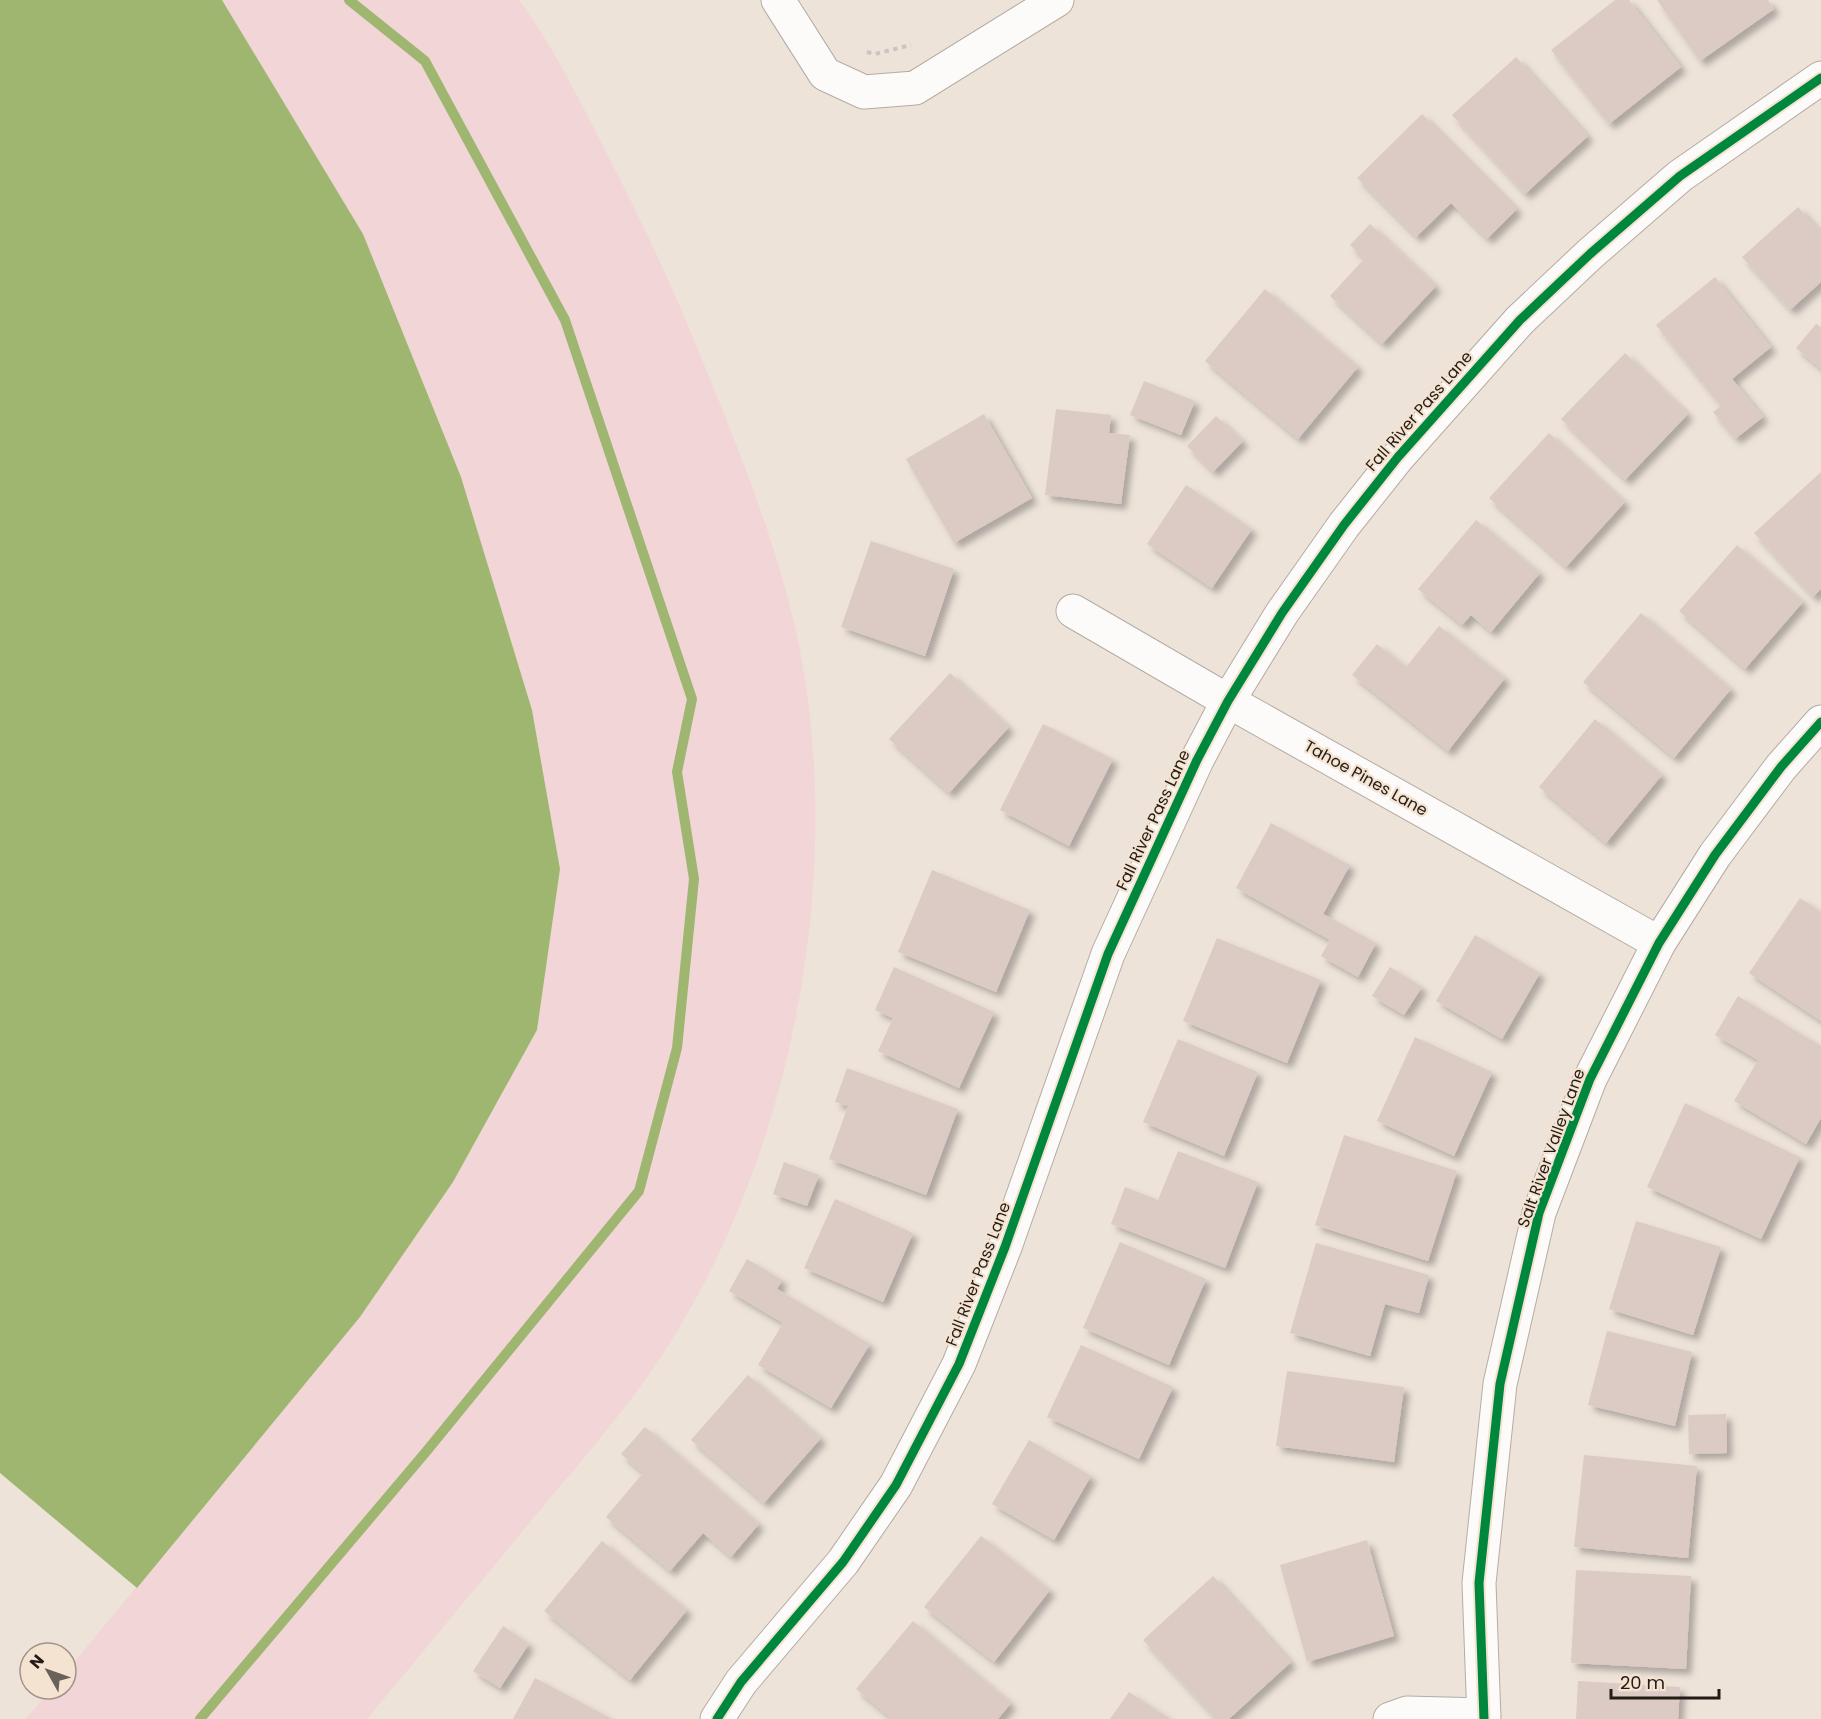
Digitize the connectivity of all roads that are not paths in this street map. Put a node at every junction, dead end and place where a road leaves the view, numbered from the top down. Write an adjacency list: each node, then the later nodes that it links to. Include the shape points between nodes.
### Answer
1 (778, 0): 2 (street, via 825,74 864,92 915,88)
2 (1057, 0)
3 (1821, 78): 5 (street, Fall River Pass Lane, via 1680,176 1520,320 1448,399 1344,525 1282,613)
4 (1073, 611): 5 (street, Tahoe Pines Lane)
5 (1228, 701): 7 (street, Tahoe Pines Lane); 9 (street, Fall River Pass Lane, via 1108,954 959,1364 896,1485 843,1562 741,1682)
6 (1821, 722): 7 (street, Salt River Valley Lane, via 1781,767 1715,855)
7 (1659, 943): 8 (street, Salt River Valley Lane, via 1590,1079 1539,1213 1500,1384 1479,1583)
8 (1484, 1717): 10 (street, via 1407,1713)
9 (717, 1719)
10 (1390, 1719)

